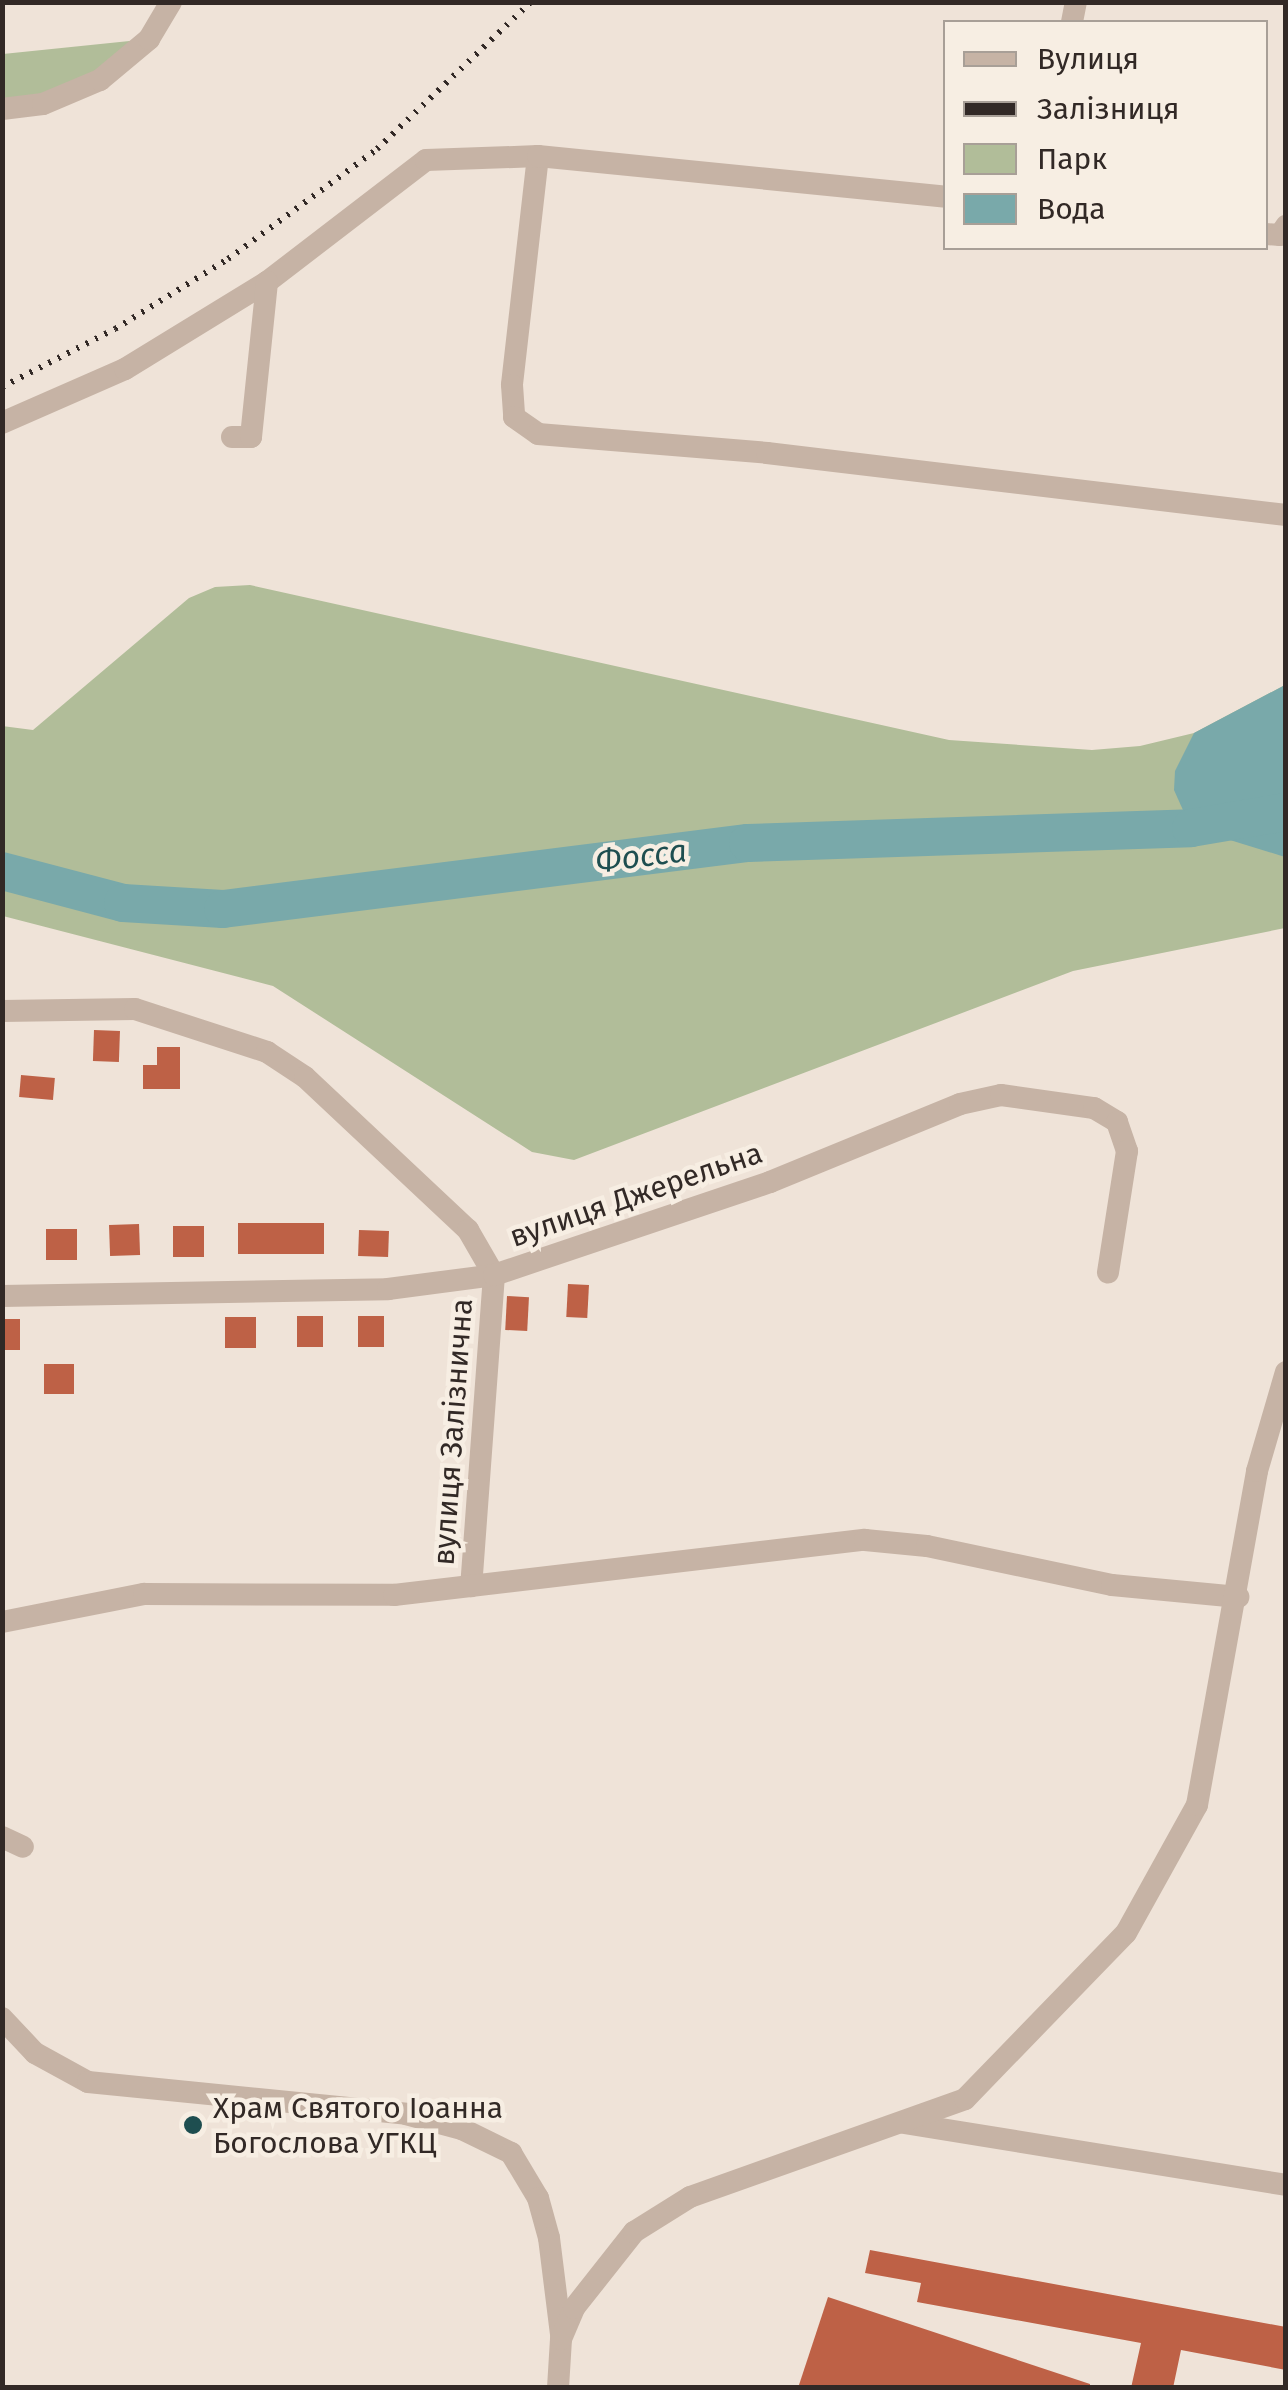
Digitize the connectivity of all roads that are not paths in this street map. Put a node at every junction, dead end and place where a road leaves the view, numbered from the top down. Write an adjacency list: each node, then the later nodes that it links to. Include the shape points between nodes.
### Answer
1 (172, 2): 2 (street, via 148,39 100,80 43,104)
2 (2, 108)
3 (538, 156): 4 (street); 5 (street, via 426,160); 8 (street, via 512,384 514,417 538,434 767,454)
4 (943, 197)
5 (267, 282): 6 (street, via 125,369); 7 (street, via 251,437)
6 (2, 423)
7 (232, 436)
8 (1286, 516)
9 (2, 1011): 11 (street, вулиця Залізнична, via 135,1009 267,1052 305,1077 468,1230)
10 (1108, 1273): 11 (street, вулиця Джерельна, via 1127,1151 1117,1122 1094,1108 1001,1095 960,1104 770,1182)
11 (494, 1274): 12 (street, вулиця Джерельна, via 377,1290); 14 (street, вулиця Залізнична)
12 (2, 1296)
13 (1286, 1372): 15 (street, via 1257,1471)
14 (471, 1586): 15 (street, via 865,1540 1112,1585); 16 (street, via 364,1596 144,1594)
15 (1238, 1596): 18 (street, via 1197,1805 1126,1933 965,2099)
16 (2, 1622)
17 (2, 2018): 20 (street, via 44,2060 88,2082 406,2114 462,2129 511,2153 538,2198 549,2238)
18 (898, 2122): 19 (street); 20 (street, via 660,2213 610,2256)
19 (1286, 2185)
20 (561, 2339): 21 (street)
21 (558, 2388)

